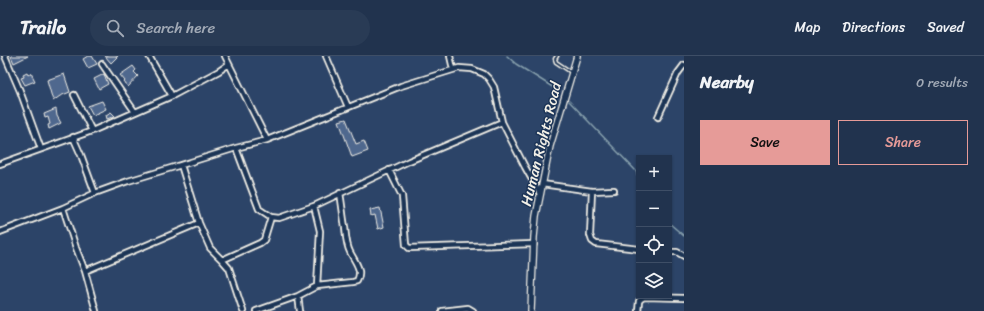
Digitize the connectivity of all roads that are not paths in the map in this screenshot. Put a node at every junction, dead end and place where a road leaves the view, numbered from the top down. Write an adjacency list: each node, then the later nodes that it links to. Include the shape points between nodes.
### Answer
1 (4, 56): 23 (street)
2 (149, 56): 14 (street)
3 (225, 56): 9 (street)
4 (326, 56): 15 (street)
5 (450, 56): 11 (street)
6 (557, 56): 12 (lane, via 556,62)
7 (577, 56): 12 (street, Human Rights Road)
8 (102, 64): 16 (street)
9 (228, 64): 14 (street); 21 (street)
10 (684, 65): 17 (street)
11 (453, 70): 15 (street, via 401,86); 18 (street, via 472,69 489,79 494,87)
12 (572, 73): 27 (street, Human Rights Road, via 550,146)
13 (74, 95): 19 (street)
14 (172, 96): 16 (street)
15 (348, 107): 21 (street)
16 (135, 112): 19 (street)
17 (658, 117)
18 (502, 122): 26 (street); 32 (street)
19 (92, 131): 20 (street)
20 (73, 137): 23 (street); 30 (street)
21 (266, 140): 22 (street)
22 (236, 148): 25 (street); 35 (street, via 259,209)
23 (41, 149): 24 (street)
24 (0, 164)
25 (181, 165): 30 (street); 36 (street)
26 (389, 170): 31 (street); 38 (street, via 402,196 406,246 409,248)
27 (542, 184): 29 (street); 32 (street, Human Rights Road)
28 (614, 190): 29 (street)
29 (592, 191): 39 (street, via 592,241 596,244)
30 (95, 193): 34 (street)
31 (340, 193): 33 (street); 44 (street, via 347,244 356,260 359,277 353,282)
32 (540, 194): 38 (street, Human Rights Road)
33 (314, 206): 35 (street, via 279,218); 44 (street, via 320,231)
34 (63, 208): 37 (street); 43 (street)
35 (271, 217): 42 (street, via 264,240)
36 (199, 223): 42 (street, via 210,248); 43 (street)
37 (0, 232)
38 (534, 244): 53 (street, Human Rights Road)
39 (636, 249)
40 (672, 252): 41 (street)
41 (684, 256)
42 (222, 260): 48 (street, via 229,268)
43 (84, 271): 47 (street)
44 (317, 286): 45 (street)
45 (298, 296): 49 (street); 50 (street)
46 (684, 298): 54 (street, via 644,297 639,301)
47 (96, 311)
48 (243, 311)
49 (256, 311)
50 (300, 311)
51 (442, 311): 52 (street, via 468,308)
52 (473, 311)
53 (531, 311)
54 (638, 311)

